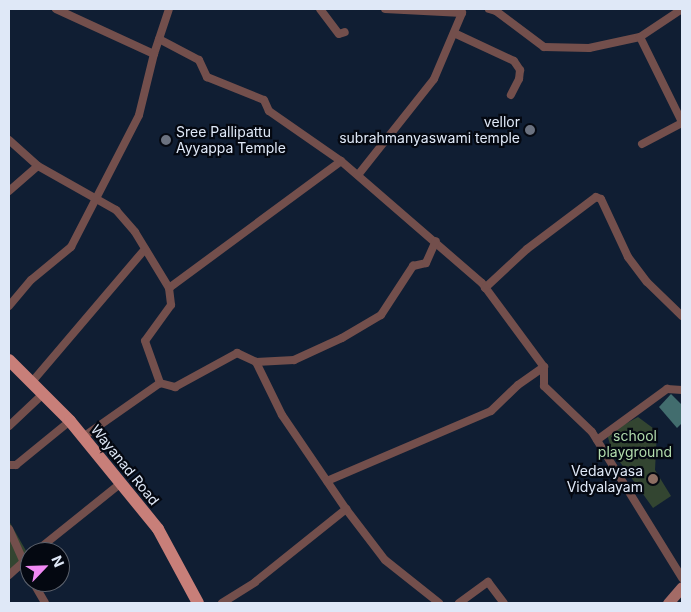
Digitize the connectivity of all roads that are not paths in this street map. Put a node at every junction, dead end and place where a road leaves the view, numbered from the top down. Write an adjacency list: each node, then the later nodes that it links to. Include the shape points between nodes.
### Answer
1 (56, 9): 12 (street)
2 (169, 9): 11 (street)
3 (320, 9): 8 (street, via 339,34)
4 (385, 9): 7 (street)
5 (488, 9): 10 (street, via 496,11 544,47 589,48)
6 (682, 9): 10 (street)
7 (465, 11): 9 (street)
8 (345, 32)
9 (454, 33): 13 (street, via 514,61 520,70); 19 (street, via 434,79)
10 (640, 37): 14 (street)
11 (159, 39): 12 (street); 17 (street, via 199,60 207,78 264,100 269,111)
12 (154, 54): 21 (street, via 139,115)
13 (511, 95)
14 (682, 123): 16 (street)
15 (9, 140): 18 (street)
16 (642, 144)
17 (341, 161): 19 (street); 24 (street)
18 (38, 166): 20 (street); 21 (street)
19 (358, 175): 22 (street)
20 (9, 191)
21 (95, 199): 23 (street, via 126,220); 26 (street, via 71,247 30,280)
22 (436, 240): 25 (street); 29 (street, via 426,263 413,266 382,315 294,360)
23 (145, 249): 24 (street); 31 (street)
24 (168, 288): 32 (street, via 171,305 144,342)
25 (485, 288): 27 (street, via 527,248 596,197 601,198 628,257 647,282); 30 (street)
26 (9, 306)
27 (682, 316)
28 (9, 360): 31 (main road, Wayanad Road)
29 (256, 362): 32 (street, via 237,354 175,387); 40 (street, via 282,416)
30 (544, 367): 38 (street, via 544,386); 40 (street, via 518,385 491,411)
31 (31, 383): 34 (main road, Wayanad Road)
32 (160, 383): 37 (street)
33 (682, 390): 38 (street, via 666,389)
34 (43, 394): 35 (main road, Wayanad Road); 36 (street)
35 (70, 420): 37 (main road, Wayanad Road); 39 (street, via 16,465)
36 (9, 426)
37 (83, 437): 41 (main road, Wayanad Road)
38 (597, 440): 48 (street)
39 (9, 465)
40 (327, 480): 42 (street)
41 (121, 483): 44 (street); 51 (main road, Wayanad Road, via 158,530)
42 (346, 509): 53 (street, via 255,582); 54 (street, via 385,560)
43 (9, 529): 45 (street)
44 (47, 542)
45 (20, 555)
46 (20, 565): 47 (street)
47 (9, 576)
48 (682, 578)
49 (682, 587): 57 (street)
50 (39, 592): 52 (street)
51 (195, 602)
52 (45, 603)
53 (222, 603)
54 (439, 603)
55 (459, 603): 56 (street, via 488,582)
56 (504, 603)
57 (668, 603)

